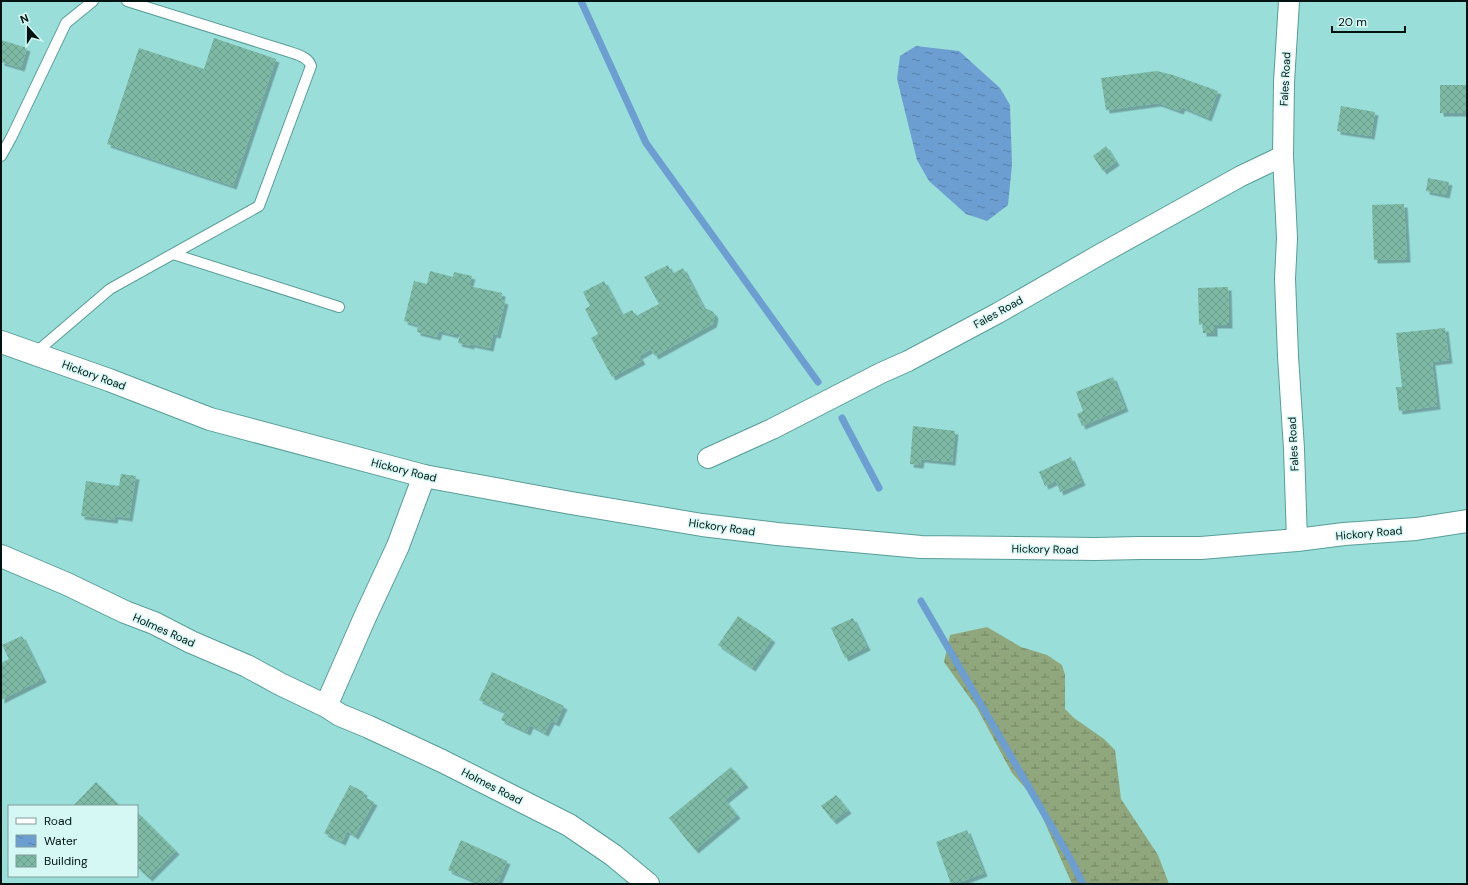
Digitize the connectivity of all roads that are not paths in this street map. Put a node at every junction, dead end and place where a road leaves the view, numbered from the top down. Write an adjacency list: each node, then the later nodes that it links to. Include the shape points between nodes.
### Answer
1 (93, 1): 4 (lane, via 66,23)
2 (127, 1): 6 (lane, via 290,52 306,58 311,66 258,206)
3 (1289, 1): 5 (street, Fales Road)
4 (1, 156)
5 (1283, 156): 10 (street, Fales Road, via 908,361); 13 (street, Fales Road, via 1287,238 1285,279)
6 (173, 254): 7 (lane); 9 (lane, via 110,289)
7 (339, 307)
8 (1, 342): 9 (main road, Hickory Road)
9 (34, 354): 11 (main road, Hickory Road, via 210,419)
10 (708, 458)
11 (424, 476): 13 (main road, Hickory Road, via 571,504 702,525 921,546 1095,550 1200,548); 15 (main road, via 398,546)
12 (1467, 522): 13 (main road, Hickory Road)
13 (1297, 540)
14 (1, 556): 15 (main road, Holmes Road, via 154,623)
15 (326, 706): 16 (main road, Holmes Road, via 569,825 613,855)
16 (648, 884)

